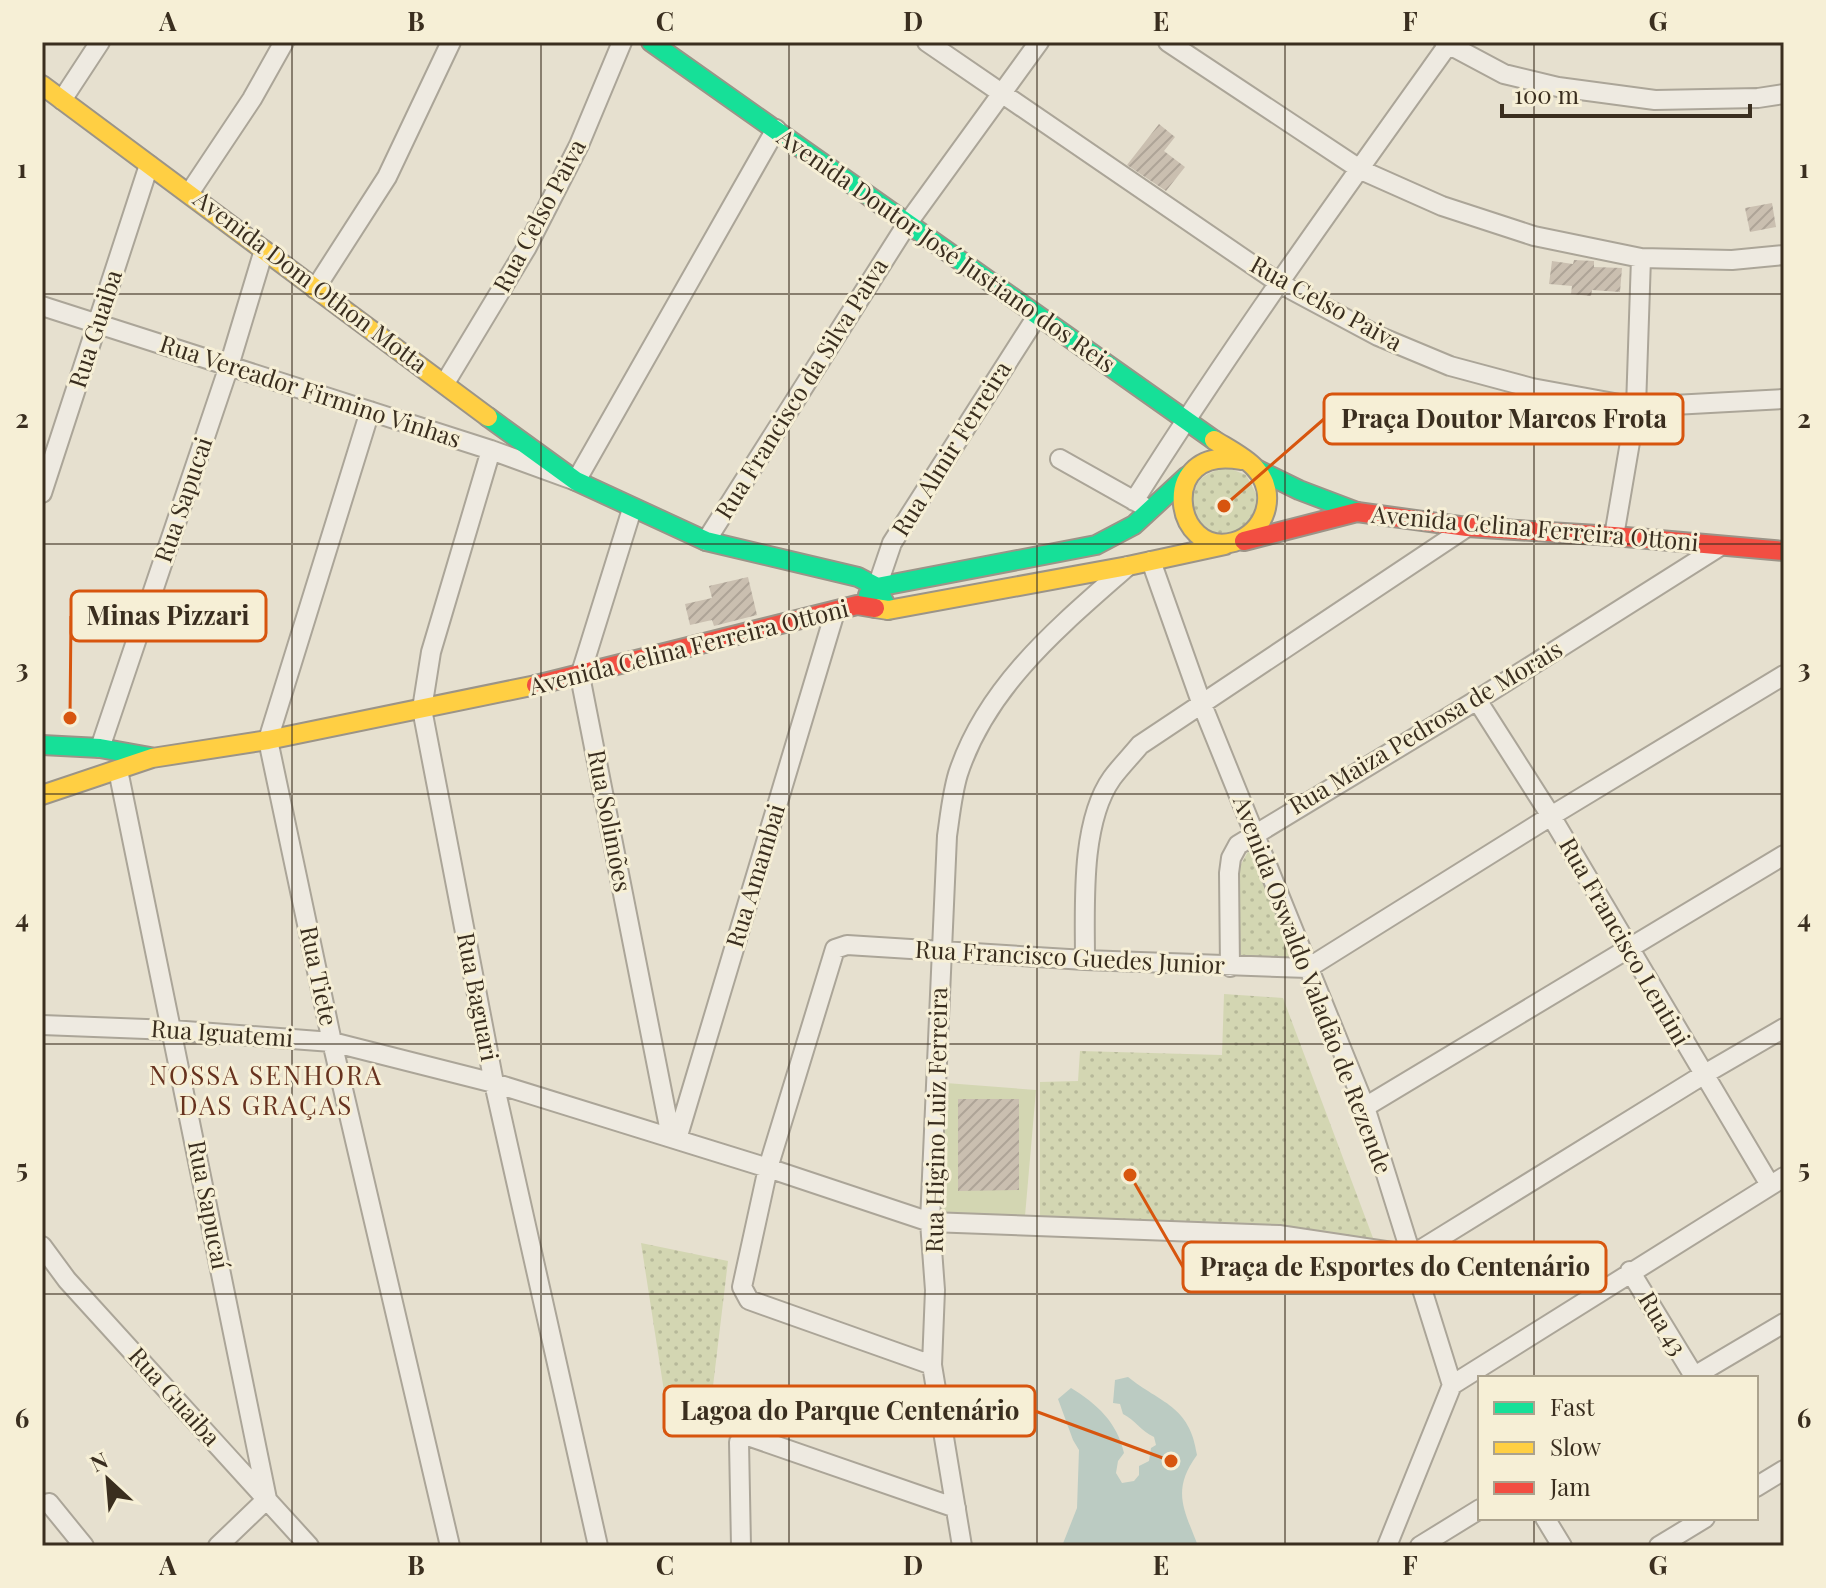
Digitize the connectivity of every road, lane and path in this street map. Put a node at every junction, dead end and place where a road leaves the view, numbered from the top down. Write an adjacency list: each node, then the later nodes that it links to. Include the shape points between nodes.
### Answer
1 (100, 42): 13 (street)
2 (284, 42): 17 (street)
3 (451, 42): 23 (street, via 387,177)
4 (622, 42): 28 (street, Rua Celso Paiva, via 579,145 527,247)
5 (651, 42): 14 (main road, Avenida Doutor José Justiano dos Reis)
6 (927, 42): 11 (street, Rua Celso Paiva)
7 (1039, 42): 11 (street, Rua Francisco da Silva Paiva)
8 (1168, 42): 16 (street)
9 (1447, 43): 12 (street, via 1504,74 1558,87 1655,100); 16 (street)
10 (42, 85): 13 (main road, Avenida Dom Othon Motta)
11 (1002, 94): 18 (street, Rua Francisco da Silva Paiva); 22 (street, Rua Celso Paiva)
12 (1784, 94)
13 (62, 100): 15 (main road, Avenida Dom Othon Motta)
14 (776, 129): 18 (main road, Avenida Doutor José Justiano dos Reis); 37 (street)
15 (149, 165): 17 (main road, Avenida Dom Othon Motta); 26 (street, Rua Guaiba)
16 (1361, 170): 21 (street, via 1442,206 1534,236); 22 (street)
17 (190, 192): 19 (main road, Avenida Dom Othon Motta)
18 (907, 224): 25 (main road, Avenida Doutor José Justiano dos Reis); 45 (street, Rua Francisco da Silva Paiva)
19 (264, 250): 23 (main road, Avenida Dom Othon Motta); 27 (street, Rua Sapucai)
20 (1784, 255): 21 (street)
21 (1641, 258): 30 (street)
22 (1279, 283): 30 (street, Rua Celso Paiva, via 1378,336 1450,366); 32 (street)
23 (315, 289): 28 (main road, Avenida Dom Othon Motta)
24 (42, 306): 26 (street, Rua Vereador Firmino Vinhas)
25 (1037, 316): 32 (main road, Avenida Doutor José Justiano dos Reis); 51 (street, Rua Almir Ferreira, via 892,543)
26 (97, 324): 27 (street, Rua Vereador Firmino Vinhas); 38 (street, Rua Guaiba)
27 (229, 366): 31 (street, Rua Vereador Firmino Vinhas); 62 (street, Rua Sapucai)
28 (445, 383): 37 (main road, Avenida Dom Othon Motta)
29 (1784, 399): 30 (street, Rua Celso Paiva)
30 (1636, 407): 44 (street)
31 (370, 411): 33 (street, Rua Vereador Firmino Vinhas); 60 (street, Rua Tiete)
32 (1185, 420): 35 (main road, Avenida Doutor José Justiano dos Reis); 39 (street)
33 (491, 450): 37 (street, Rua Vereador Firmino Vinhas); 59 (street, Rua Baguari, via 431,652)
34 (1060, 459): 39 (street)
35 (1248, 464): 36 (main road, via 1224,456 1206,460); 42 (main road, Avenida Doutor José Justiano dos Reis); 46 (main road, via 1266,483 1266,517 1256,532)
36 (1192, 471): 41 (main road); 46 (main road, via 1182,489 1181,509 1190,527 1205,540)
37 (576, 481): 40 (main road, Avenida Dom Othon Motta)
38 (42, 493)
39 (1134, 501): 41 (street)
40 (632, 509): 45 (main road, Avenida Dom Othon Motta); 56 (street, Rua Solimões)
41 (1152, 511): 51 (main road, via 1130,530 1096,545)
42 (1357, 512): 43 (main road, Avenida Celina Ferreira Ottoni); 46 (main road, Avenida Celina Ferreira Ottoni)
43 (1467, 527): 44 (main road, Avenida Celina Ferreira Ottoni); 58 (street)
44 (1614, 536): 47 (main road, Avenida Celina Ferreira Ottoni)
45 (706, 541): 51 (main road, Avenida Dom Othon Motta, via 858,577)
46 (1233, 543): 49 (main road, Avenida Celina Ferreira Ottoni)
47 (1719, 547): 48 (main road, Avenida Celina Ferreira Ottoni); 57 (street, Rua Maiza Pedrosa de Morais)
48 (1784, 551)
49 (1151, 561): 50 (main road, Avenida Celina Ferreira Ottoni); 58 (street, Avenida Oswaldo Valadão de Rezende)
50 (1128, 566): 53 (main road, Avenida Celina Ferreira Ottoni); 70 (street, Rua Higino Luiz Ferreira, via 1001,688 972,736 957,777 947,836)
51 (877, 587): 52 (main road); 53 (main road)
52 (857, 605): 53 (main road, Avenida Celina Ferreira Ottoni); 54 (main road, Avenida Celina Ferreira Ottoni)
53 (888, 610)
54 (835, 612): 56 (main road, Avenida Celina Ferreira Ottoni); 81 (street, Rua Amambai)
55 (1784, 675): 66 (street)
56 (580, 676): 59 (main road, Avenida Celina Ferreira Ottoni); 81 (street, Rua Solimões)
57 (1477, 700): 66 (street, Rua Francisco Lentini); 67 (street, Rua Maiza Pedrosa de Morais)
58 (1201, 702): 67 (street, Avenida Oswaldo Valadão de Rezende); 71 (street, via 1140,745 1110,780 1093,822 1087,862)
59 (422, 709): 60 (main road, Avenida Celina Ferreira Ottoni); 79 (street, Rua Baguari)
60 (268, 740): 63 (main road, Avenida Celina Ferreira Ottoni); 77 (street, Rua Tiete)
61 (42, 745): 62 (main road, Avenida Celina Ferreira Ottoni)
62 (100, 748): 63 (main road, Avenida Celina Ferreira Ottoni)
63 (152, 758): 64 (main road, Avenida Celina Ferreira Ottoni)
64 (118, 770): 65 (main road, Avenida Celina Ferreira Ottoni); 76 (street, Rua Sapucaí)
65 (42, 795)
66 (1551, 816): 69 (street, Rua Francisco Lentini); 73 (street)
67 (1254, 833): 72 (street, Rua Maiza Pedrosa de Morais, via 1231,858); 73 (street, Avenida Oswaldo Valadão de Rezende)
68 (1784, 855): 69 (street)
69 (1629, 950): 78 (street, Rua Francisco Lentini); 80 (street)
70 (941, 951): 71 (street, Rua Francisco Guedes Junior); 82 (street, Rua Francisco Guedes Junior, via 847,945 835,949); 84 (street, Rua Higino Luiz Ferreira)
71 (1085, 960): 72 (street, Rua Francisco Guedes Junior)
72 (1230, 967): 73 (street, Rua Francisco Guedes Junior)
73 (1308, 968): 80 (street, Avenida Oswaldo Valadão de Rezende)
74 (42, 1025): 76 (street, Rua Iguatemi)
75 (1784, 1028): 78 (street)
76 (172, 1030): 77 (street, Rua Iguatemi); 95 (street, Rua Sapucaí)
77 (332, 1042): 79 (street, Rua Iguatemi); 104 (street, Rua Tiete)
78 (1703, 1075): 83 (street, Rua Francisco Lentini); 86 (street)
79 (494, 1083): 81 (street, Rua Iguatemi); 105 (street, Rua Baguari)
80 (1365, 1107): 86 (street, Avenida Oswaldo Valadão de Rezende)
81 (674, 1138): 82 (street, Rua Iguatemi)
82 (768, 1168): 84 (street, Rua Iguatemi); 89 (street, Rua Francisco Guedes Junior, via 742,1287 749,1300)
83 (1777, 1181): 87 (street)
84 (930, 1222): 86 (street, Rua Iguatemi, via 1279,1235); 89 (street, Rua Higino Luiz Ferreira, via 935,1290)
85 (42, 1246): 95 (street, Rua Guaiba)
86 (1412, 1255): 92 (street, Avenida Oswaldo Valadão de Rezende)
87 (1630, 1271): 90 (street, Rua 43); 92 (street)
88 (1784, 1323): 91 (street)
89 (932, 1365): 97 (street, Rua Higino Luiz Ferreira)
90 (1691, 1376)
91 (1694, 1376)
92 (1452, 1385): 108 (street)
93 (1784, 1470): 94 (street)
94 (1758, 1486)
95 (267, 1499): 102 (street); 103 (street, Rua Guaiba)
96 (49, 1503): 101 (street)
97 (956, 1508): 106 (street, via 749,1434 739,1442); 107 (street, Rua Higino Luiz Ferreira)
98 (1478, 1510): 109 (street)
99 (1546, 1520): 110 (street)
100 (1702, 1520): 111 (street)
101 (84, 1546)
102 (218, 1546)
103 (309, 1546)
104 (450, 1546)
105 (598, 1546)
106 (741, 1546)
107 (962, 1546)
108 (1387, 1546)
109 (1420, 1546)
110 (1562, 1546)
111 (1659, 1546)

